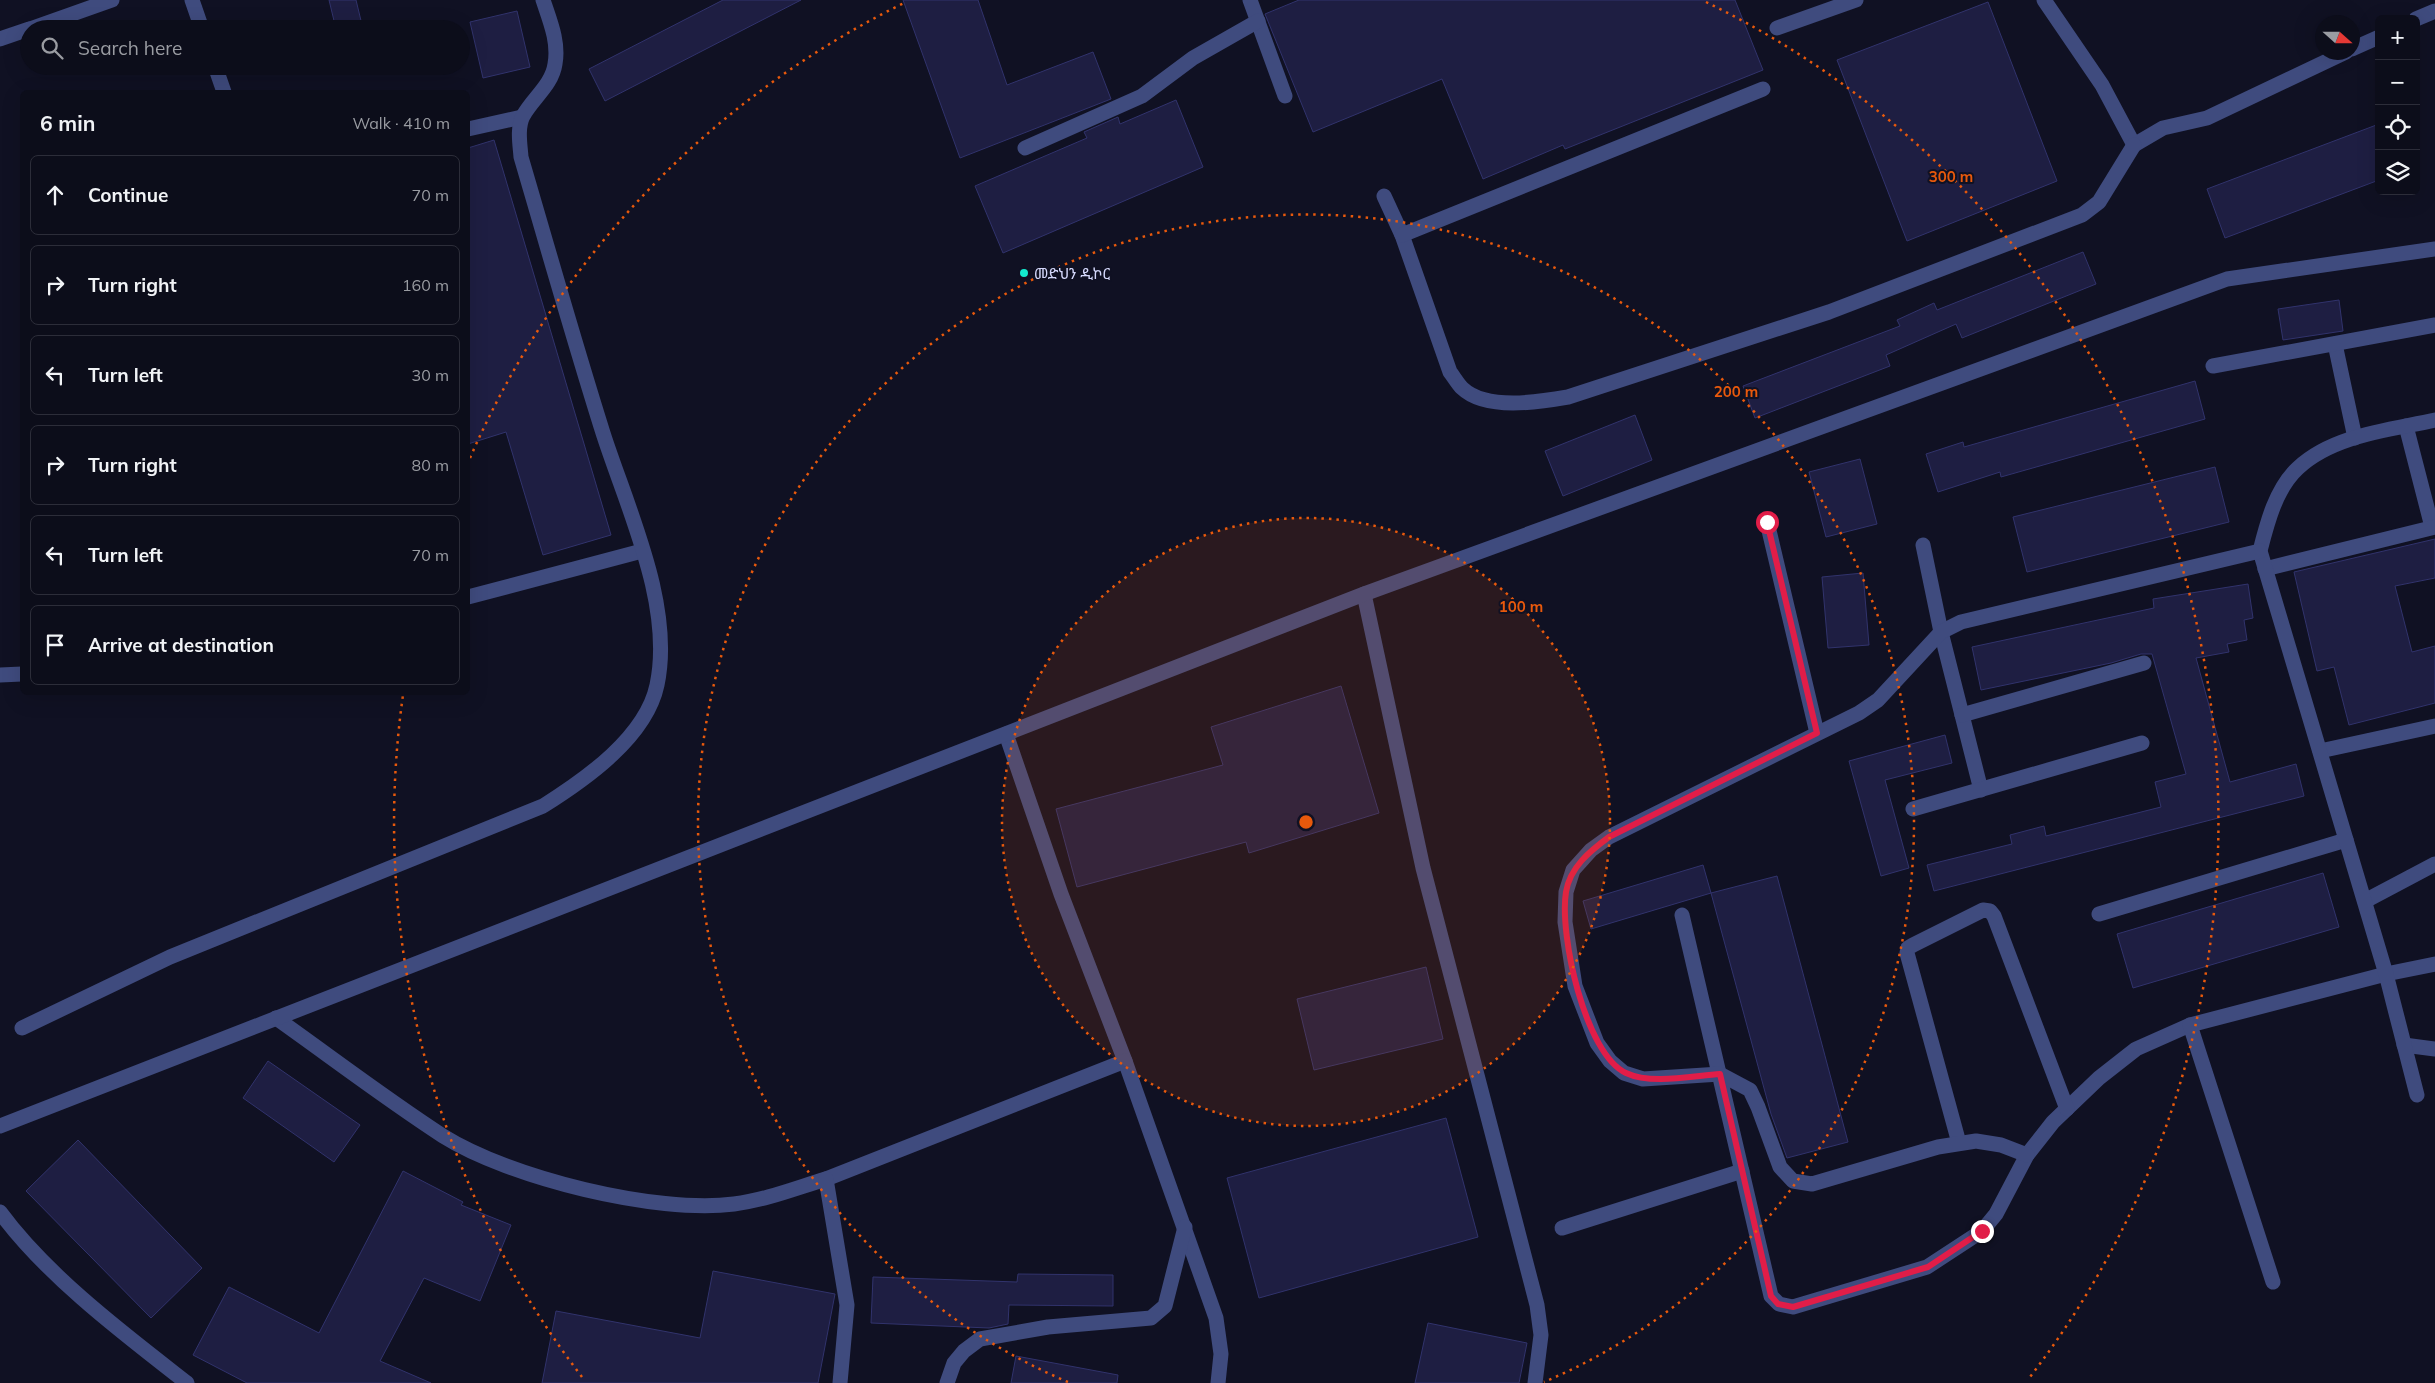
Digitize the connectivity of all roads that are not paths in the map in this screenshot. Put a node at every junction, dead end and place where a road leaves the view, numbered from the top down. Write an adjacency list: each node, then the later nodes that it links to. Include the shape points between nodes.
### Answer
1 (112, 0): 9 (street)
2 (192, 0): 10 (street)
3 (544, 0): 22 (street, via 557,50 555,65 550,79)
4 (1250, 0): 11 (street)
5 (1856, 0): 12 (street)
6 (2044, 0): 24 (street, via 2102,85)
7 (2435, 11): 8 (street)
8 (2420, 17)
9 (55, 20)
10 (199, 20)
11 (1258, 21): 21 (street); 25 (street, via 1193,58 1142,96)
12 (1778, 28)
13 (20, 32): 14 (street)
14 (0, 39)
15 (2375, 39): 16 (street)
16 (2360, 45)
17 (2329, 60): 24 (street, via 2207,118 2163,128)
18 (218, 75): 20 (street)
19 (1763, 89): 27 (street)
20 (223, 90)
21 (1285, 96)
22 (522, 117): 23 (street); 38 (street, via 519,134 521,157)
23 (470, 129)
24 (2134, 145): 27 (street, via 2099,202 2082,214 1829,312 1568,397 1534,403 1475,397 1462,388 1450,372)
25 (1025, 148)
26 (1384, 196): 27 (street)
27 (1402, 235)
28 (2435, 248): 41 (street, via 2227,279)
29 (2435, 325): 30 (street)
30 (2335, 344): 31 (street); 34 (street)
31 (2213, 366)
32 (2435, 420): 33 (street)
33 (2406, 426): 34 (street); 36 (street)
34 (2355, 438): 39 (street, via 2322,452 2298,468 2282,488 2266,525)
35 (1767, 522): 49 (street)
36 (2434, 527): 40 (street)
37 (1923, 545): 43 (street)
38 (642, 551): 42 (street); 64 (street, via 656,592 660,646 657,685 642,720 613,754 578,784 543,806 170,957)
39 (2260, 551): 40 (street); 43 (street, via 1961,622)
40 (2265, 569): 52 (street)
41 (1364, 594): 50 (street); 84 (street, via 1423,868 1537,1305 1541,1335)
42 (470, 596)
43 (1941, 632): 47 (street); 49 (street, via 1878,700)
44 (2144, 663): 47 (street)
45 (20, 674): 46 (street)
46 (0, 675)
47 (1962, 715): 53 (street)
48 (2435, 726): 52 (street)
49 (1817, 733): 68 (street, via 1609,837 1591,850 1573,870 1566,892 1565,922 1576,986 1597,1043 1610,1061 1624,1072 1642,1079)
50 (1006, 734): 62 (street); 67 (street, via 1060,894)
51 (2142, 743): 53 (street)
52 (2320, 751): 55 (street)
53 (1981, 790): 54 (street)
54 (1913, 809)
55 (2346, 840): 57 (street); 58 (street)
56 (2435, 864): 57 (street)
57 (2365, 902): 61 (street)
58 (2099, 914)
59 (1682, 916): 68 (street)
60 (2435, 964): 61 (street)
61 (2386, 974): 63 (street); 65 (street)
62 (276, 1018): 71 (street); 75 (street, via 444,1136 485,1158 536,1176 616,1196 677,1206 734,1204)
63 (2190, 1024): 70 (street, via 2136,1049 2098,1078); 79 (street)
64 (22, 1028)
65 (2404, 1045): 66 (street); 69 (street)
66 (2435, 1049)
67 (1125, 1061): 75 (street); 77 (street)
68 (1720, 1074): 72 (street, via 1750,1090 1780,1167 1793,1181 1812,1184); 74 (street)
69 (2417, 1095)
70 (2067, 1109): 72 (street, via 1994,916 1990,911 1982,910 1913,944 1907,953); 73 (street)
71 (0, 1126)
72 (1960, 1143): 73 (street, via 1976,1141 2001,1145)
73 (2026, 1155): 74 (street, via 1996,1214 1982,1231 1928,1267 1793,1307 1778,1304 1771,1296)
74 (1742, 1171): 78 (street)
75 (826, 1179): 81 (street, via 847,1305)
76 (0, 1212): 80 (street, via 16,1234 44,1262)
77 (1185, 1226): 82 (street, via 1165,1306 1151,1318 1048,1327 980,1340 959,1357); 83 (street, via 1216,1318 1221,1354)
78 (1562, 1228)
79 (2273, 1282)
80 (187, 1383)
81 (840, 1383)
82 (947, 1383)
83 (1218, 1383)
84 (1536, 1383)

